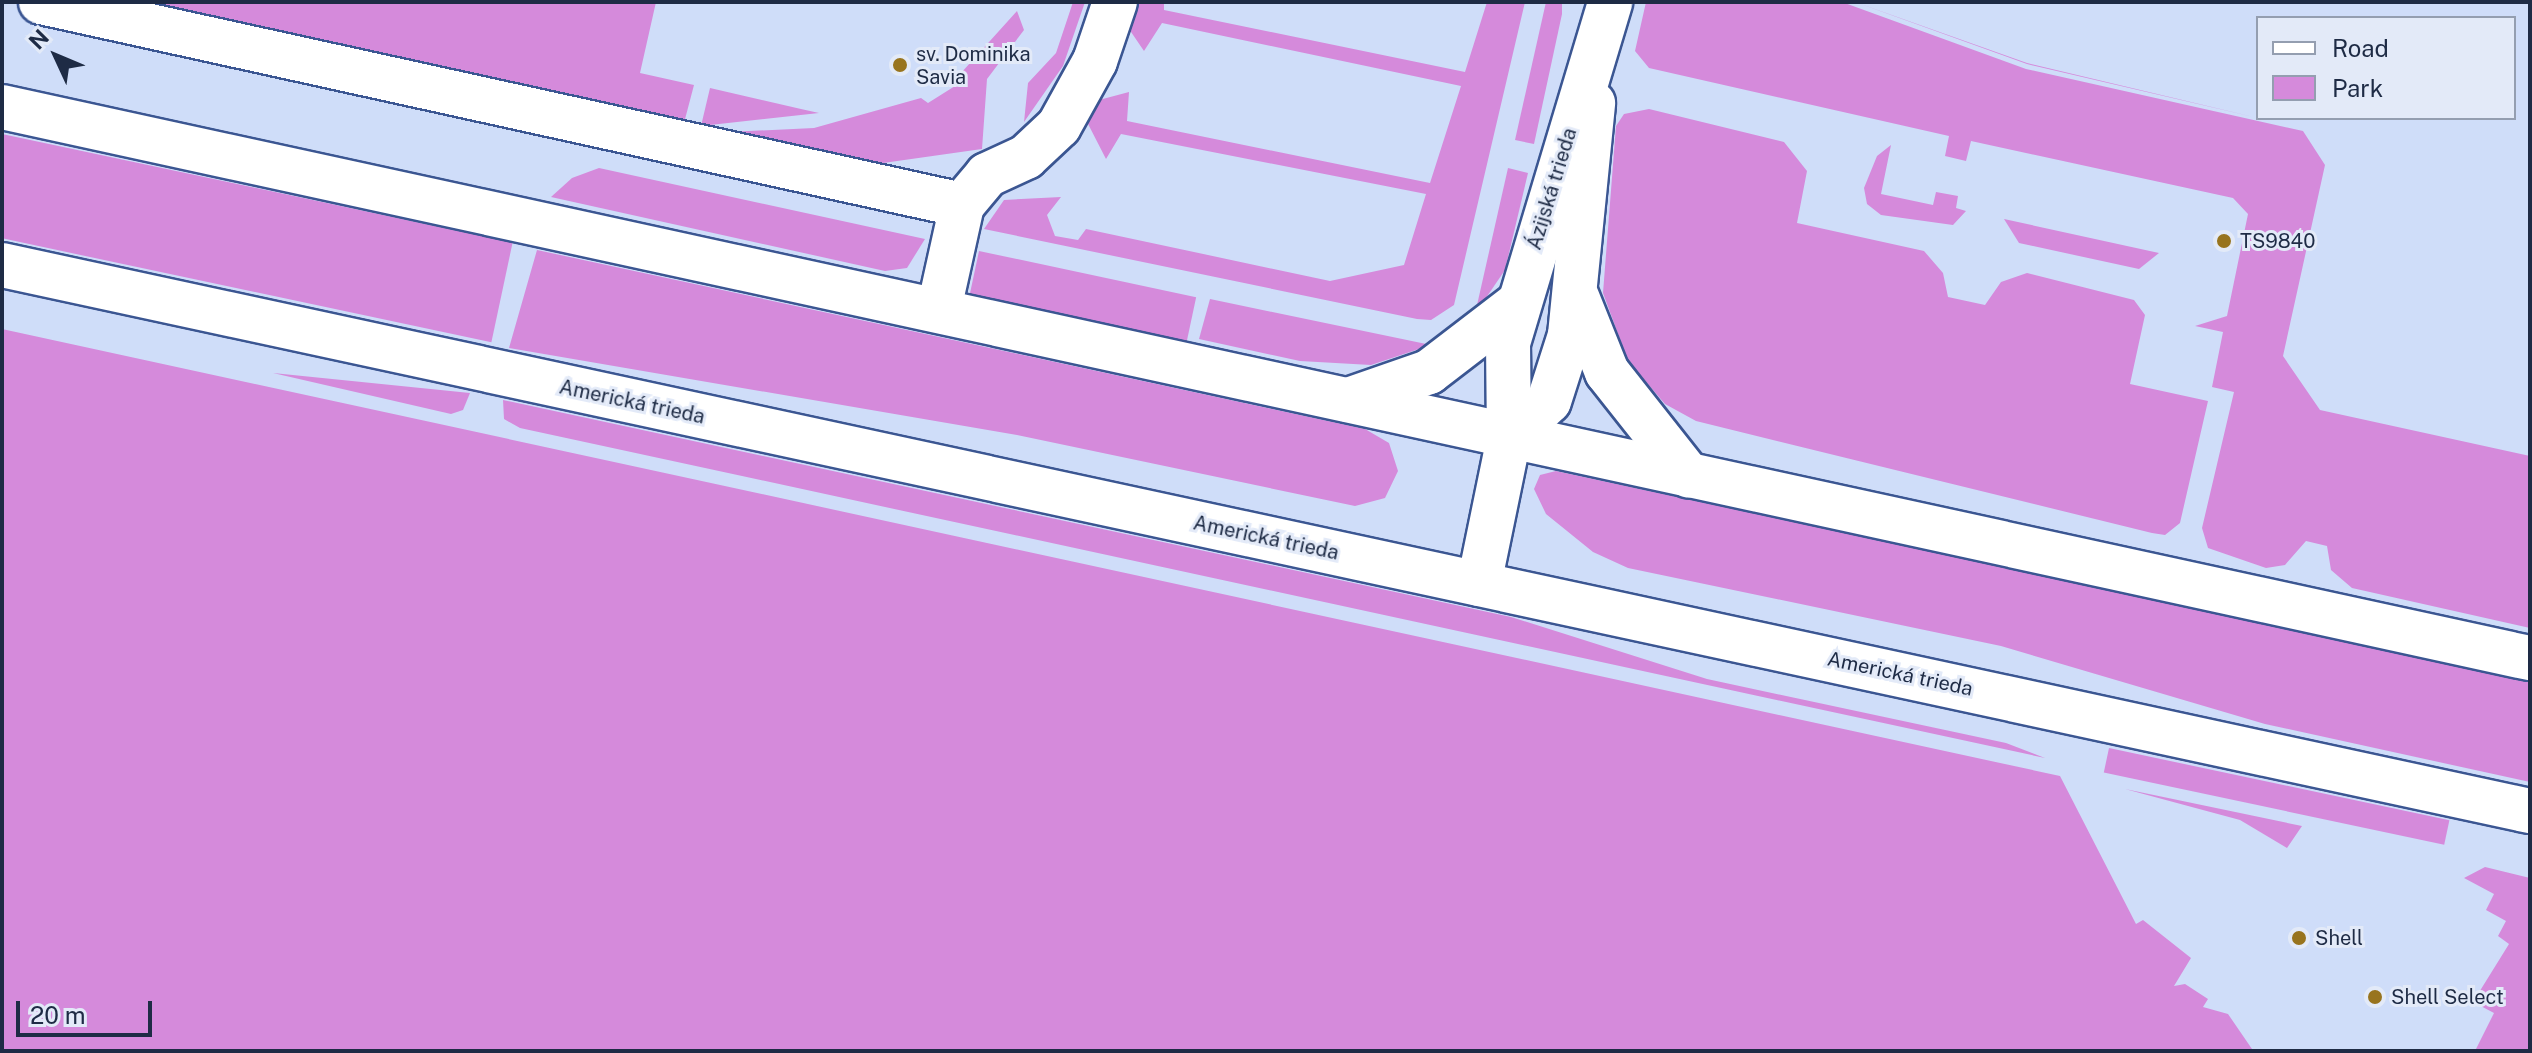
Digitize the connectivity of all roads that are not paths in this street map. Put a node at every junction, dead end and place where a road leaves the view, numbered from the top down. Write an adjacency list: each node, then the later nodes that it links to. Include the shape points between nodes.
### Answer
1 (41, 2): 6 (street)
2 (1115, 2): 6 (street, via 1095,61 1059,126 1026,157 987,175)
3 (1610, 2): 4 (street, Ázijská trieda)
4 (1593, 78): 8 (street, Ázijská trieda); 9 (street, Ázijská trieda, via 1568,132)
5 (2, 107): 10 (street)
6 (962, 205): 10 (street)
7 (2, 265): 14 (street, Americká trieda)
8 (1577, 295): 12 (street, Ázijská trieda, via 1549,401); 13 (street, Ázijská trieda, via 1607,372)
9 (1519, 303): 11 (street, via 1472,346 1429,372); 12 (street, Ázijská trieda, via 1508,343)
10 (939, 309): 11 (street)
11 (1348, 400): 12 (street)
12 (1509, 438): 13 (street); 14 (street, Ázijská trieda)
13 (1689, 476): 15 (street)
14 (1479, 584): 16 (street, Americká trieda)
15 (2530, 658)
16 (2530, 811)

